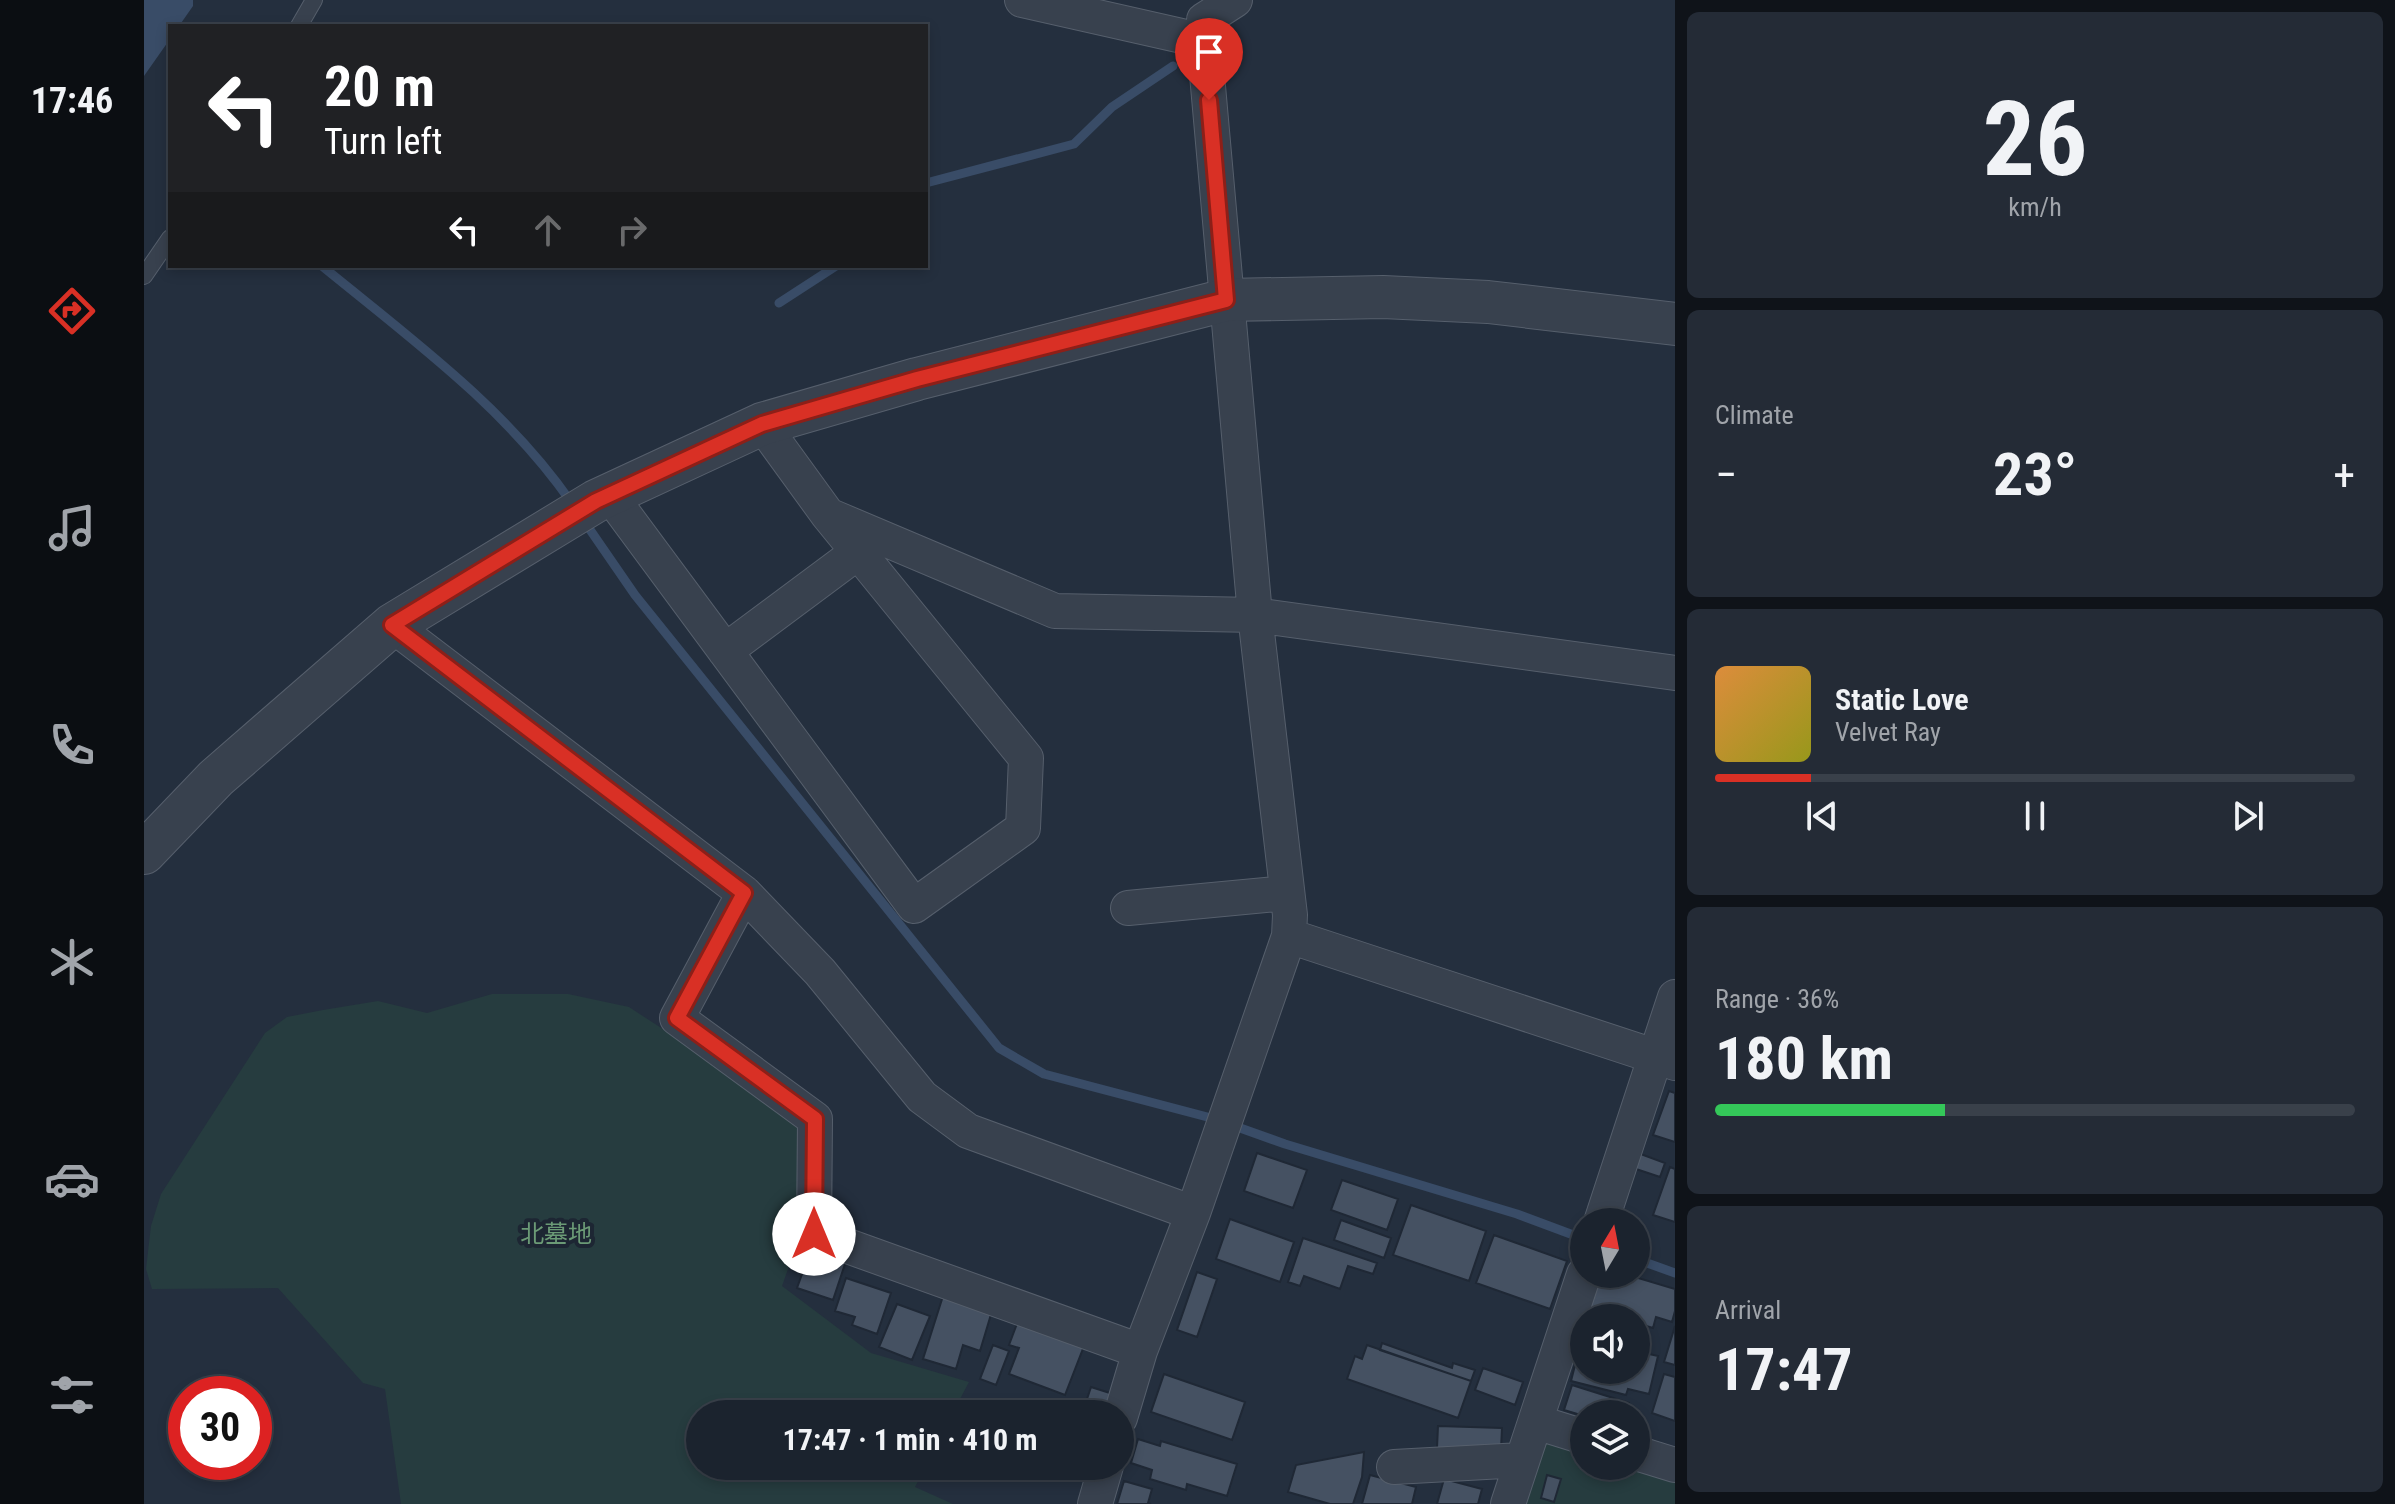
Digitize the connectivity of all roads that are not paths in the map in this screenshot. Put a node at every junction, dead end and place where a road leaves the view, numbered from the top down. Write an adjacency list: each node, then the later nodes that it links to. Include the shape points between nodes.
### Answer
1 (314, 0): 4 (lane)
2 (1022, 0): 5 (street)
3 (1235, 0): 5 (street, via 1204,20)
4 (300, 24)
5 (1204, 41): 8 (street)
6 (168, 241): 7 (lane)
7 (144, 276)
8 (1226, 300): 9 (street, via 1383,297 1488,302); 10 (street); 14 (street)
9 (1675, 324)
10 (762, 424): 11 (street); 12 (street)
11 (602, 498): 15 (street); 16 (street)
12 (828, 515): 13 (street); 14 (street, via 1055,611)
13 (858, 552): 16 (street); 16 (street, via 1026,758 1023,828 914,906)
14 (1255, 615): 17 (street); 20 (street)
15 (392, 625): 18 (street, via 216,778); 19 (street)
16 (725, 651)
17 (1675, 673)
18 (144, 853)
19 (744, 893): 26 (street, via 820,972 922,1097 968,1131); 28 (street, via 677,1018 815,1119 814,1234)
20 (1287, 893): 21 (street); 22 (street)
21 (1128, 908)
22 (1289, 936): 24 (street); 26 (street)
23 (1675, 997): 24 (street)
24 (1665, 1059): 25 (street)
25 (1606, 1208)
26 (1193, 1213): 28 (street)
27 (1579, 1288): 30 (street)
28 (1140, 1351): 29 (street)
29 (1125, 1400)
30 (1536, 1422): 31 (street); 33 (street)
31 (1570, 1433)
32 (1650, 1457): 34 (street)
33 (1522, 1460): 35 (street); 38 (street)
34 (1675, 1465)
35 (1394, 1467)
36 (1102, 1480): 37 (street)
37 (1095, 1504)
38 (1508, 1504)

